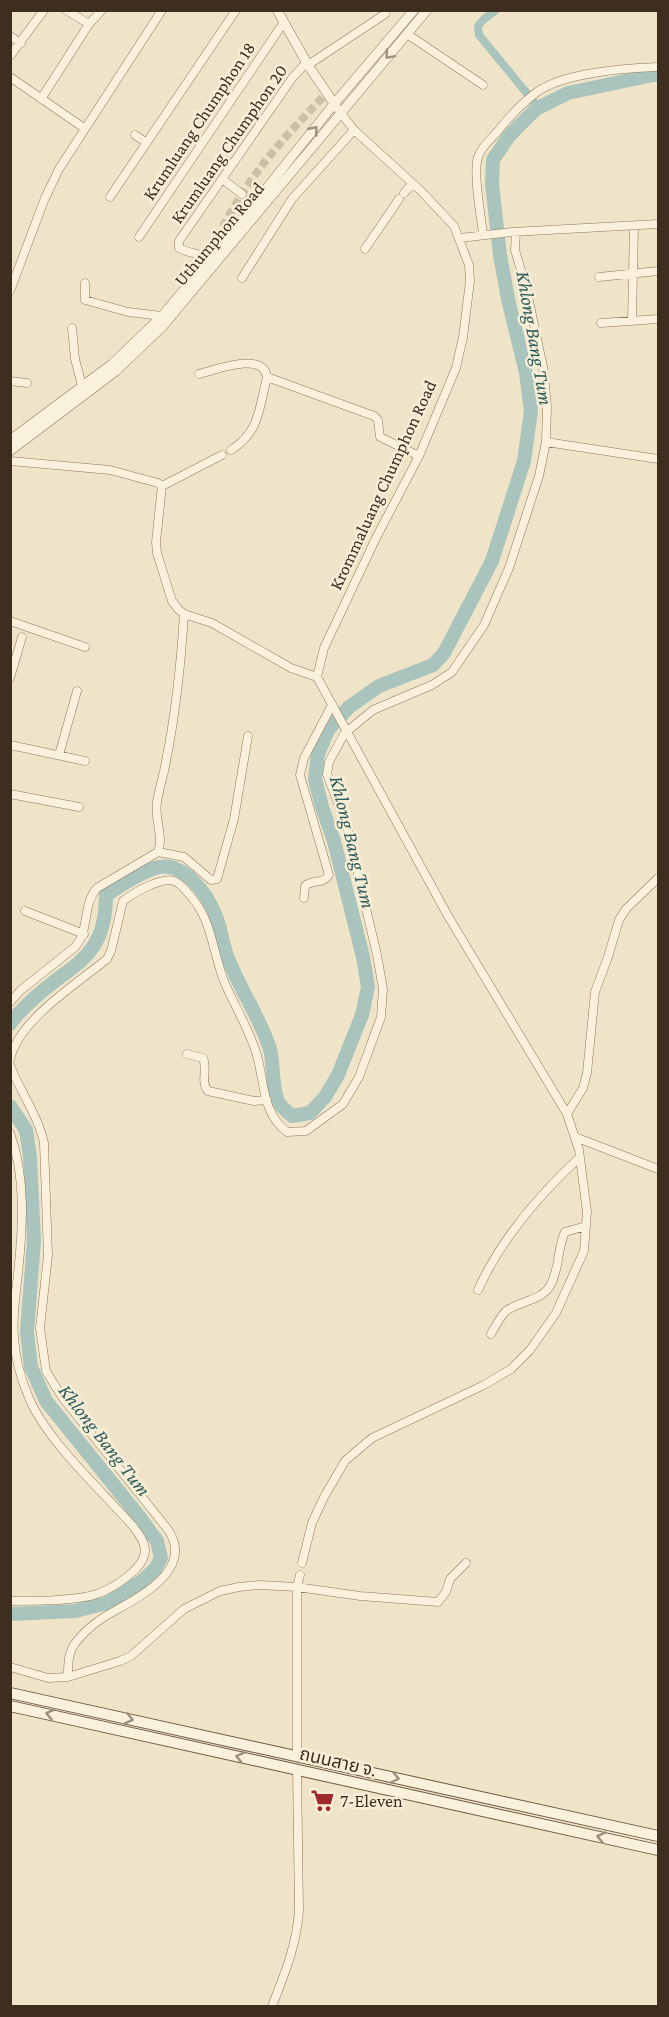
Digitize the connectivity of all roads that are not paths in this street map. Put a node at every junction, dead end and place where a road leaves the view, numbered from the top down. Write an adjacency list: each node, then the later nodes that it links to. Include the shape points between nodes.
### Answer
1 (44, 10): 14 (street)
2 (66, 10): 11 (street)
3 (102, 10): 11 (street)
4 (162, 10): 22 (street)
5 (236, 10): 25 (street)
6 (414, 10): 21 (street, Uthumphon Road)
7 (427, 10): 12 (street, Uthumphon Road)
8 (279, 11): 10 (street, Krommaluang Chumphon Road)
9 (385, 14): 16 (street, Krumluang Chumphon 20)
10 (284, 22): 16 (street, Krommaluang Chumphon Road); 34 (street, Krumluang Chumphon 18)
11 (89, 24): 20 (street)
12 (407, 34): 19 (street); 21 (street, Uthumphon Road, one-way to 21)
13 (10, 36): 14 (street)
14 (21, 43): 15 (street)
15 (10, 56)
16 (308, 63): 21 (street, Krommaluang Chumphon Road); 26 (street, Krumluang Chumphon 20, via 293,77)
17 (658, 67): 33 (street, via 579,76 537,92 508,118 478,158)
18 (10, 78): 20 (street)
19 (483, 85)
20 (41, 99): 22 (street)
21 (337, 108): 23 (street, Krommaluang Chumphon Road); 37 (street, Uthumphon Road, one-way to 21); 57 (street, Uthumphon Road, via 162,327 116,371)
22 (84, 128): 43 (street, via 45,198)
23 (354, 130): 27 (street, Krommaluang Chumphon Road); 41 (street, via 292,199)
24 (135, 135): 25 (street)
25 (147, 143): 29 (street)
26 (222, 179): 28 (street); 37 (street, Krumluang Chumphon 20, via 178,245)
27 (412, 184): 35 (street, Krommaluang Chumphon Road, via 454,226); 36 (street)
28 (242, 194)
29 (111, 197)
30 (658, 224): 31 (street)
31 (634, 226): 32 (street); 39 (street)
32 (514, 232): 33 (street); 55 (street, via 543,367)
33 (484, 235): 35 (street)
34 (139, 237)
35 (460, 238): 59 (street, Krommaluang Chumphon Road, via 470,281 463,337 456,368)
36 (365, 249)
37 (210, 260): 44 (street, Uthumphon Road)
38 (658, 272): 39 (street)
39 (633, 273): 40 (street); 46 (street)
40 (599, 277)
41 (242, 278)
42 (85, 283): 44 (street, via 85,300 128,312)
43 (10, 291)
44 (162, 316): 53 (street, Uthumphon Road, via 112,364)
45 (658, 319): 46 (street)
46 (632, 321): 47 (street)
47 (601, 323)
48 (72, 328): 53 (street)
49 (199, 374): 50 (street, via 244,363 262,367)
50 (267, 377): 56 (street, via 252,431); 59 (street, via 374,416 380,437)
51 (10, 381): 52 (street)
52 (27, 383)
53 (82, 386): 54 (street, Uthumphon Road)
54 (10, 440)
55 (546, 442): 60 (street); 71 (street, via 509,568 484,626 452,672)
56 (231, 450)
57 (10, 451)
58 (222, 455): 62 (street)
59 (419, 456): 67 (street, Krommaluang Chumphon Road, via 324,648)
60 (658, 459)
61 (10, 461): 62 (street, via 110,470 154,480)
62 (162, 486): 63 (street, via 157,553 172,601)
63 (184, 614): 67 (street, via 212,623 282,663); 78 (street, via 180,680 156,804 161,846)
64 (10, 621): 66 (street)
65 (22, 637): 68 (street)
66 (85, 646)
67 (317, 677): 70 (street)
68 (10, 678)
69 (77, 691): 74 (street)
70 (333, 707): 71 (street); 80 (street, via 304,758 300,775 328,875 322,881 305,885)
71 (345, 726): 87 (street, via 327,774 347,827 377,955 383,988 381,1017 359,1077 343,1104 323,1121 306,1131 287,1132 273,1119); 88 (street, via 448,916)
72 (248, 736): 78 (street, via 234,819 217,879 211,880 184,857)
73 (10, 745): 74 (street)
74 (59, 755): 75 (street)
75 (85, 761)
76 (10, 794): 77 (street)
77 (79, 807)
78 (158, 852): 82 (street, via 97,888 88,905)
79 (658, 878): 88 (street, via 619,920 595,992 587,1073)
80 (304, 898)
81 (25, 911): 82 (street)
82 (84, 934): 83 (street, via 75,947)
83 (10, 1002)
84 (187, 1053): 87 (street, via 203,1058 204,1085 208,1091)
85 (10, 1060): 87 (street, via 31,1022 107,959 123,901 159,882 172,881 180,884 205,916 224,981 254,1046)
86 (10, 1065): 102 (street, via 40,1125 44,1143 48,1255 40,1328 46,1371 175,1544 173,1561 154,1586 94,1624 75,1643 68,1660)
87 (267, 1100)
88 (567, 1114): 90 (street)
89 (10, 1133): 100 (street, via 16,1150 22,1203 13,1322 20,1373 46,1428 132,1525 145,1550 142,1562 105,1591 77,1598)
90 (575, 1137): 91 (street); 92 (street)
91 (580, 1157): 93 (street); 94 (street, via 535,1204 488,1268)
92 (658, 1168)
93 (586, 1226): 95 (street, via 565,1232 550,1286 505,1312); 96 (street, via 584,1251 577,1269 556,1313 530,1350 511,1369 372,1438 345,1461 312,1522)
94 (478, 1290)
95 (491, 1334)
96 (302, 1563)
97 (466, 1563): 99 (street, via 450,1579 438,1602)
98 (300, 1575): 99 (street)
99 (297, 1587): 102 (street, via 259,1585 220,1591 184,1609 131,1656); 105 (street)
100 (10, 1601)
101 (10, 1667): 102 (street, via 48,1678)
102 (68, 1677)
103 (10, 1693): 105 (main road, ถนนสาย จ., one-way to 105)
104 (10, 1706): 106 (main road, ถนนสาย จ., one-way to 104)
105 (297, 1756): 106 (main road); 107 (main road, ถนนสาย จ., one-way to 107)
106 (297, 1769): 108 (main road, ถนนสาย จ., one-way to 106); 109 (street, via 297,1934)
107 (658, 1836)
108 (658, 1850)
109 (272, 2007)

